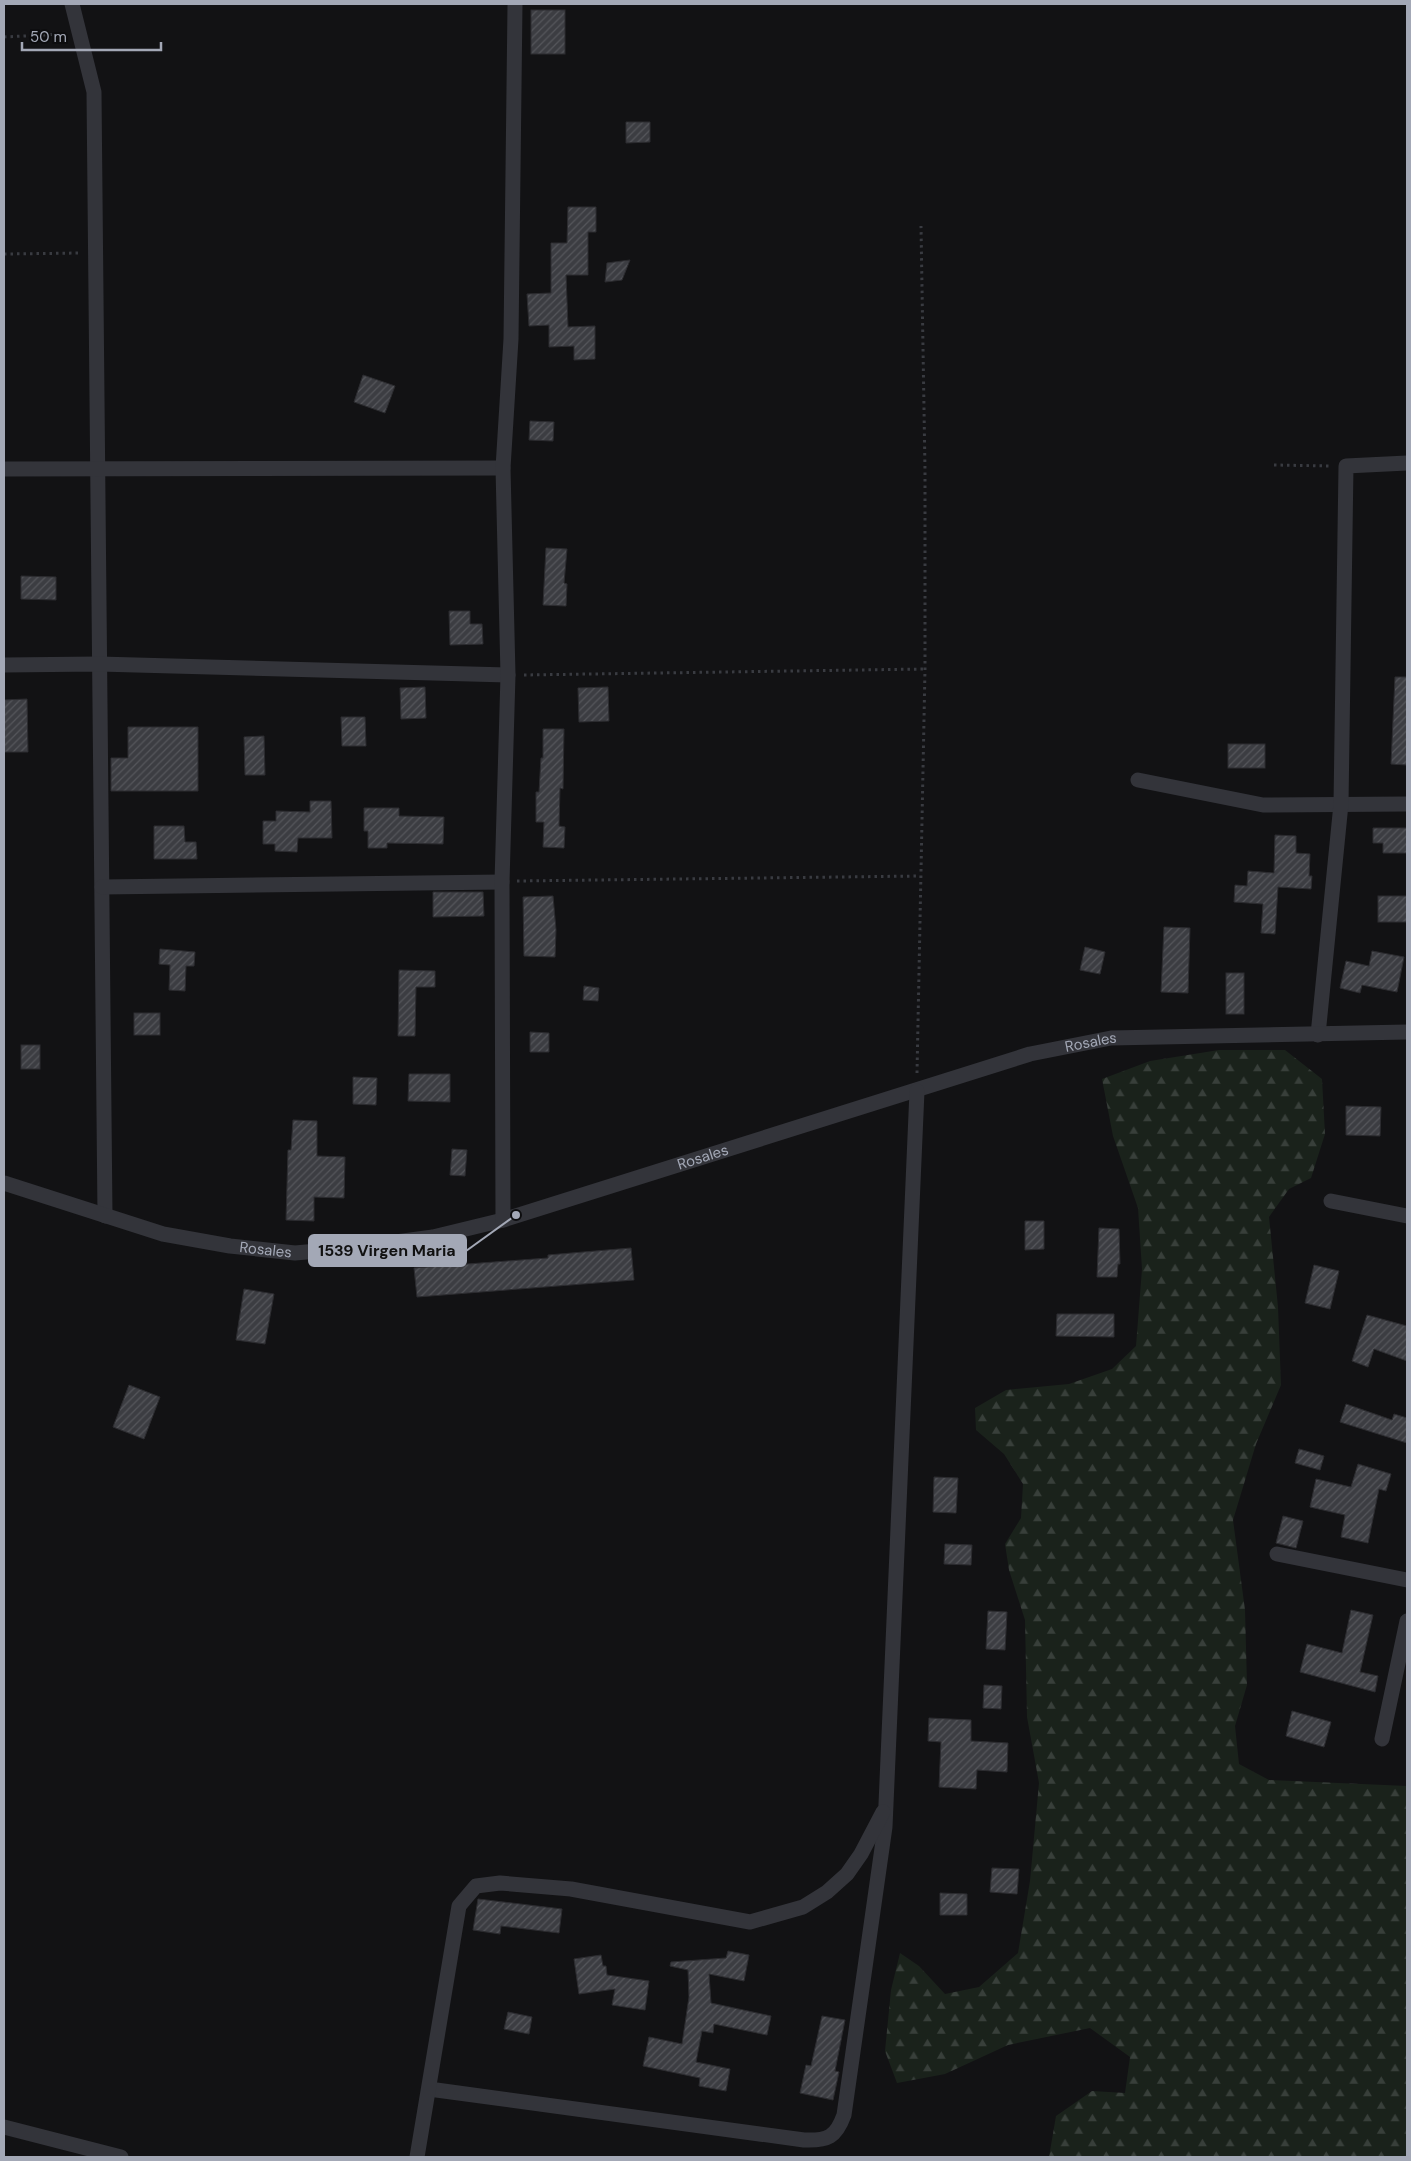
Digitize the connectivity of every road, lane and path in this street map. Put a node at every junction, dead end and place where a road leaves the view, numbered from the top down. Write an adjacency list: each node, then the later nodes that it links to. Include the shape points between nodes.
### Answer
1 (72, 4): 3 (street)
2 (515, 4): 11 (street, via 511,339)
3 (81, 34): 4 (path); 6 (street, via 94,92)
4 (4, 37)
5 (921, 226): 16 (path)
6 (95, 253): 7 (path); 13 (street)
7 (4, 254)
8 (1407, 463): 10 (street)
9 (1274, 465): 10 (path)
10 (1346, 466): 19 (street)
11 (504, 468): 13 (street); 17 (street)
12 (4, 469): 13 (street)
13 (97, 469): 14 (street)
14 (99, 664): 15 (street); 17 (street); 23 (street)
15 (4, 665)
16 (925, 669): 17 (path); 21 (path)
17 (508, 675): 22 (street)
18 (1138, 780): 19 (street, via 1263,805)
19 (1341, 804): 20 (street); 25 (street)
20 (1407, 804)
21 (920, 876): 22 (path); 26 (path)
22 (502, 882): 23 (street); 31 (street)
23 (102, 888): 29 (street)
24 (1407, 1032): 25 (street, Rosales)
25 (1318, 1035): 26 (street, Rosales, via 1111,1038 1030,1054)
26 (917, 1091): 31 (street, Rosales); 36 (street)
27 (4, 1183): 29 (street, Rosales)
28 (1331, 1201): 30 (street)
29 (105, 1216): 31 (street, Rosales, via 163,1234 295,1253 433,1237)
30 (1407, 1216)
31 (503, 1220)
32 (1277, 1554): 33 (street)
33 (1407, 1580)
34 (1407, 1621): 35 (street)
35 (1382, 1739)
36 (886, 1807): 37 (street, via 861,1854 847,1874 827,1892 804,1907 750,1922 571,1889 500,1883 476,1886 459,1906); 37 (street, via 844,2115 839,2129 829,2138 804,2140)
37 (429, 2089): 40 (street)
38 (4, 2127): 39 (street)
39 (122, 2157)
40 (417, 2157)

